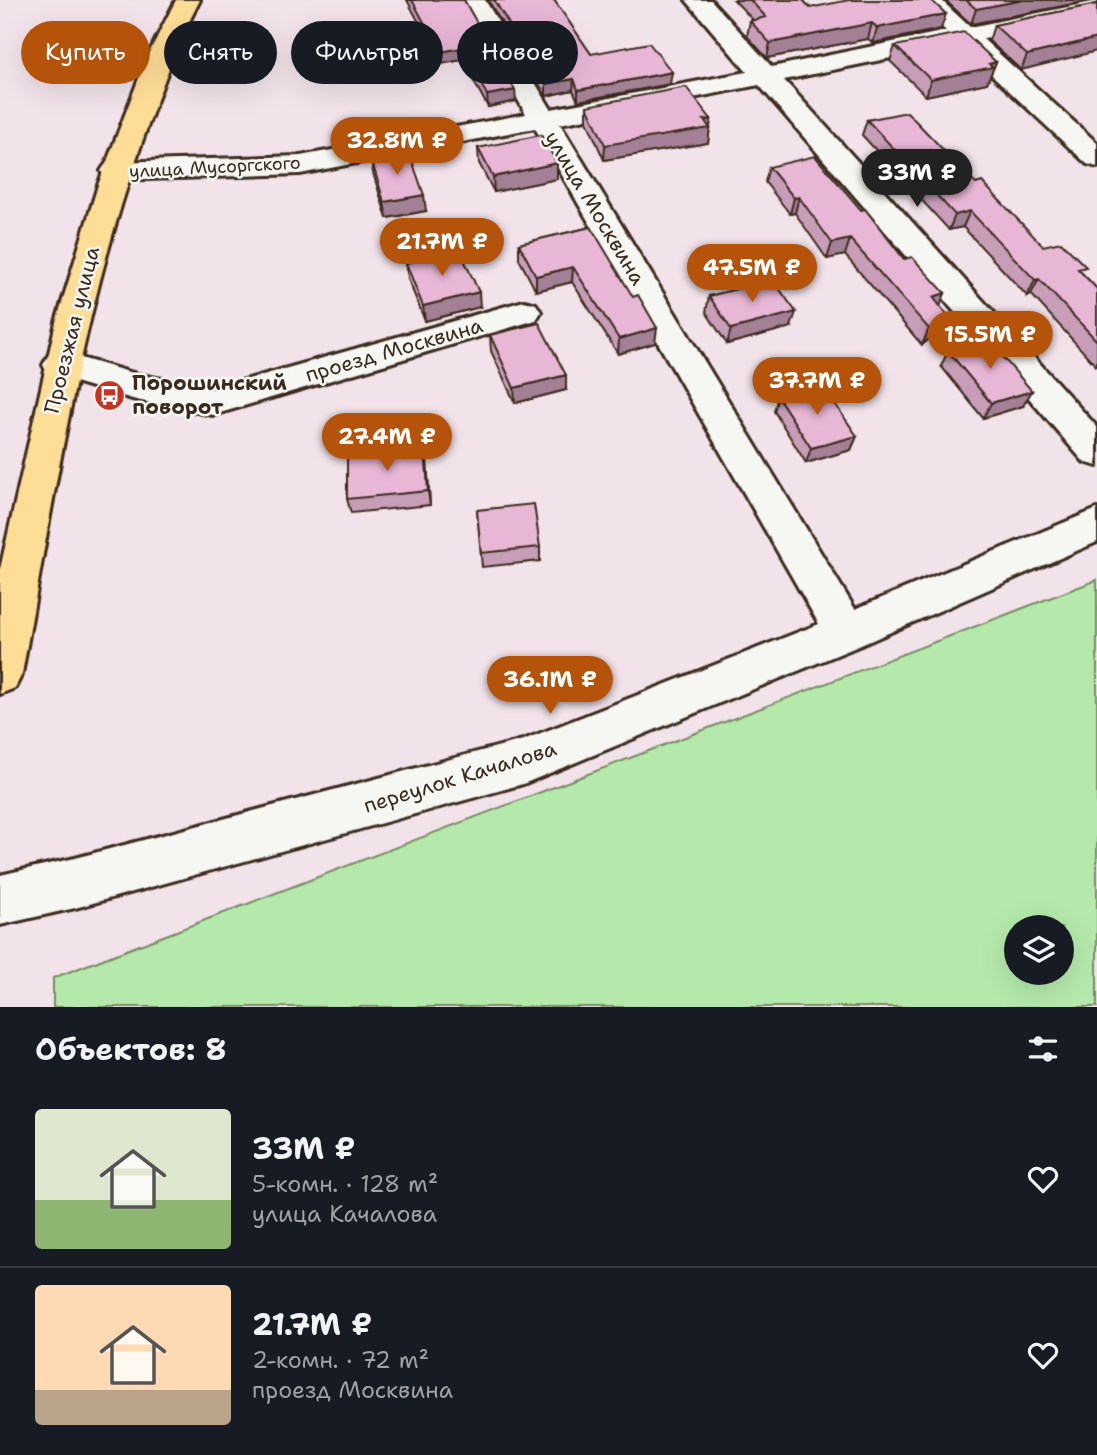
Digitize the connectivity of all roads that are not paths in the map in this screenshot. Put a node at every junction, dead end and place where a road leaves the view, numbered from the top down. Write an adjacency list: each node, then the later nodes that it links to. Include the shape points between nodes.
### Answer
1 (188, 0): 10 (main road, Проезжая улица, via 169,33)
2 (474, 0): 8 (street, улица Москвина)
3 (698, 0): 7 (street)
4 (927, 0): 6 (street)
5 (1097, 8): 6 (street, улица Мусоргского)
6 (967, 35): 7 (street, улица Мусоргского); 9 (street)
7 (766, 76): 8 (street, улица Мусоргского); 13 (street)
8 (540, 117): 10 (street, улица Мусоргского, via 300,165); 15 (street, улица Москвина)
9 (1097, 158)
10 (115, 171): 12 (main road, Проезжая улица)
11 (524, 312): 12 (street, проезд Москвина, via 213,402 136,387)
12 (60, 365): 16 (main road, Проезжая улица)
13 (1097, 452)
14 (1097, 524): 15 (street, переулок Качалова)
15 (846, 632): 17 (street, переулок Качалова, via 523,762)
16 (0, 674)
17 (0, 900)

